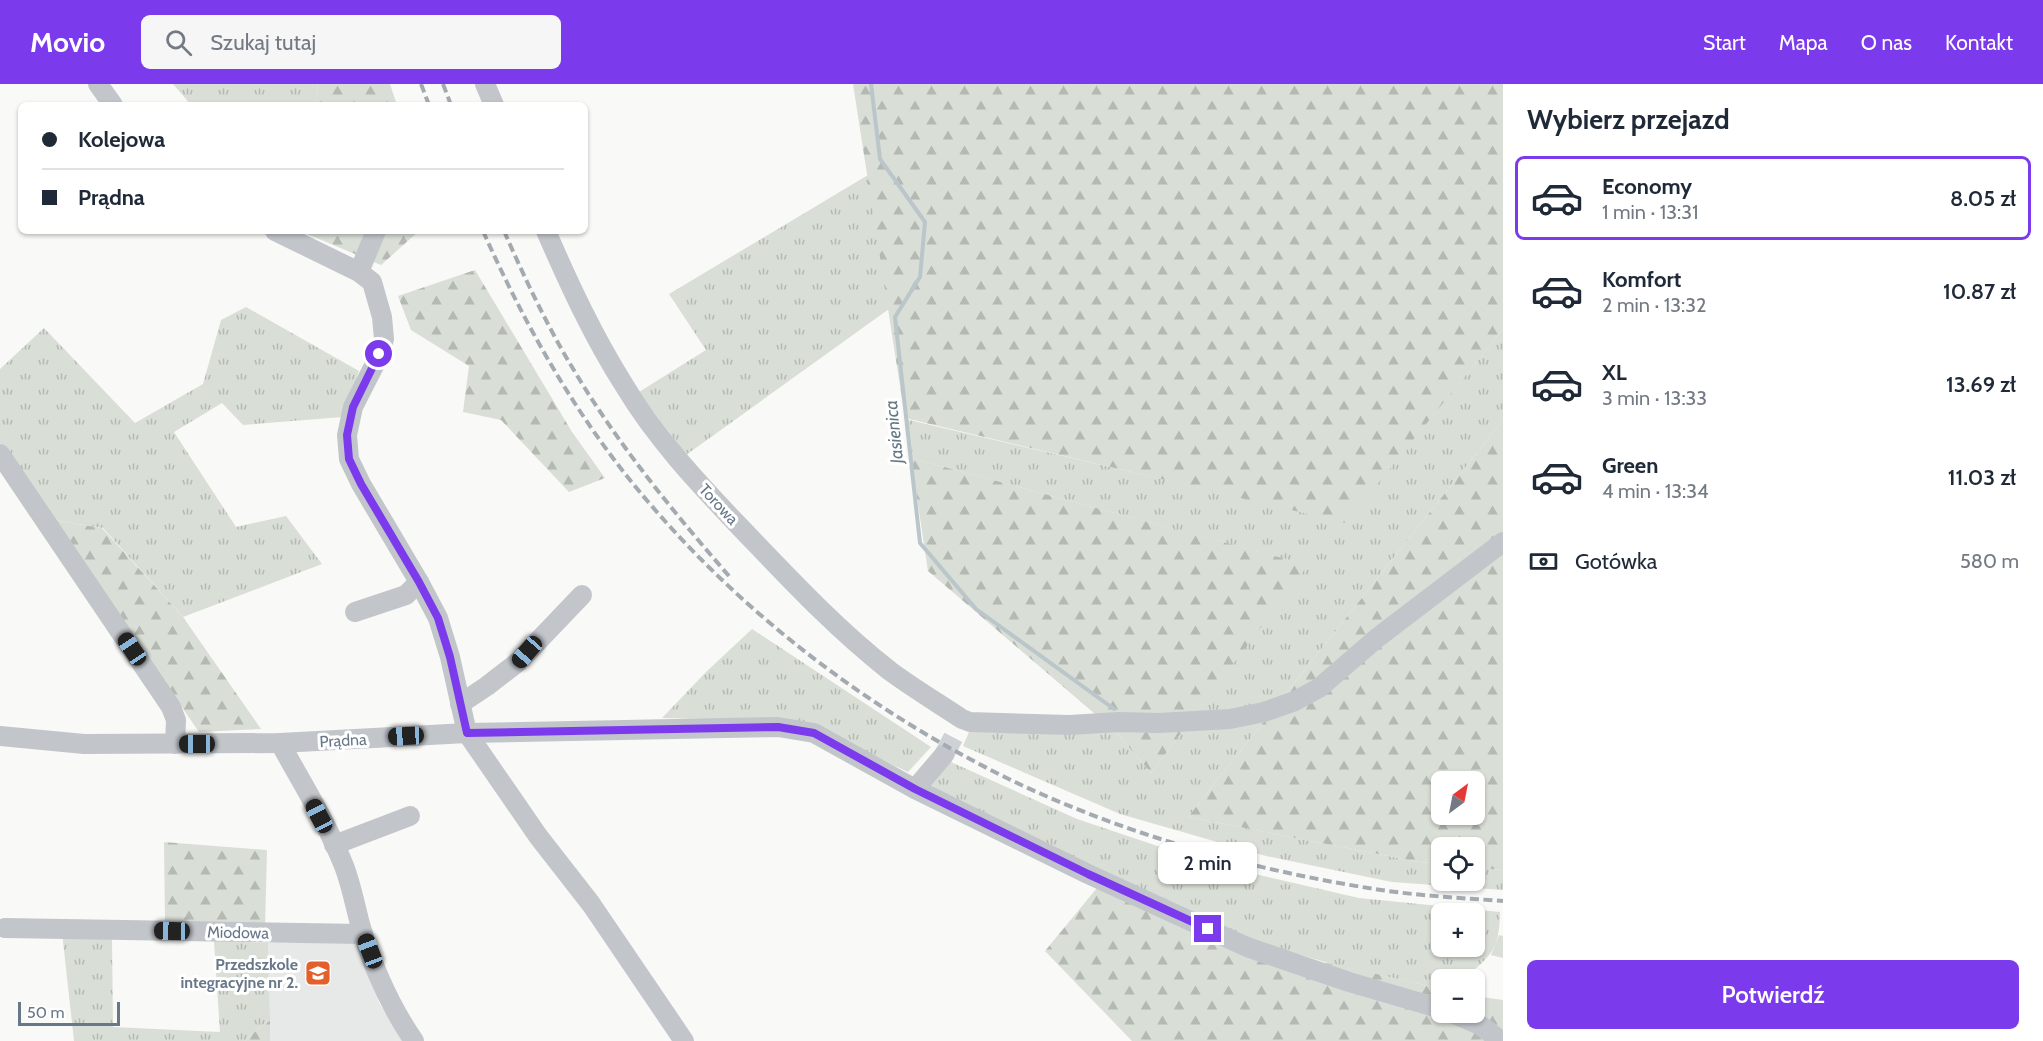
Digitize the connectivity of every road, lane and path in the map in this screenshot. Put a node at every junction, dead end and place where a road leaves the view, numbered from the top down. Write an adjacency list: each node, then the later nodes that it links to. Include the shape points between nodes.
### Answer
1 (98, 84): 3 (street)
2 (485, 84): 4 (street)
3 (111, 102)
4 (493, 102)
5 (281, 234): 8 (street)
6 (375, 234): 8 (street)
7 (547, 234): 10 (street, Torowa, via 604,353 650,423 685,467 814,604 958,728 970,722 1159,723 1230,719 1263,712 1318,688)
8 (359, 272): 11 (street, via 372,282 384,339 353,407 347,435 349,459)
9 (0, 454): 18 (street, via 171,707 176,720)
10 (1503, 542)
11 (419, 582): 13 (street, via 406,595); 14 (street, via 438,618)
12 (582, 595): 14 (street, via 518,662)
13 (355, 612)
14 (460, 704): 15 (street)
15 (467, 733): 17 (street, Prądna); 20 (street, Prądna, via 778,727 814,733); 28 (street)
16 (0, 736): 18 (street, Prądna, via 84,744)
17 (280, 743): 18 (street, Prądna); 22 (street)
18 (175, 744)
19 (944, 755): 20 (street)
20 (915, 789): 25 (street, Prądna, via 1247,947)
21 (410, 816): 22 (street)
22 (334, 845): 24 (street, via 345,868)
23 (5, 928): 24 (street, Miodowa)
24 (363, 934): 27 (street, via 394,1010)
25 (1431, 1006)
26 (1475, 1023): 29 (street)
27 (414, 1041)
28 (684, 1041)
29 (1501, 1041)

